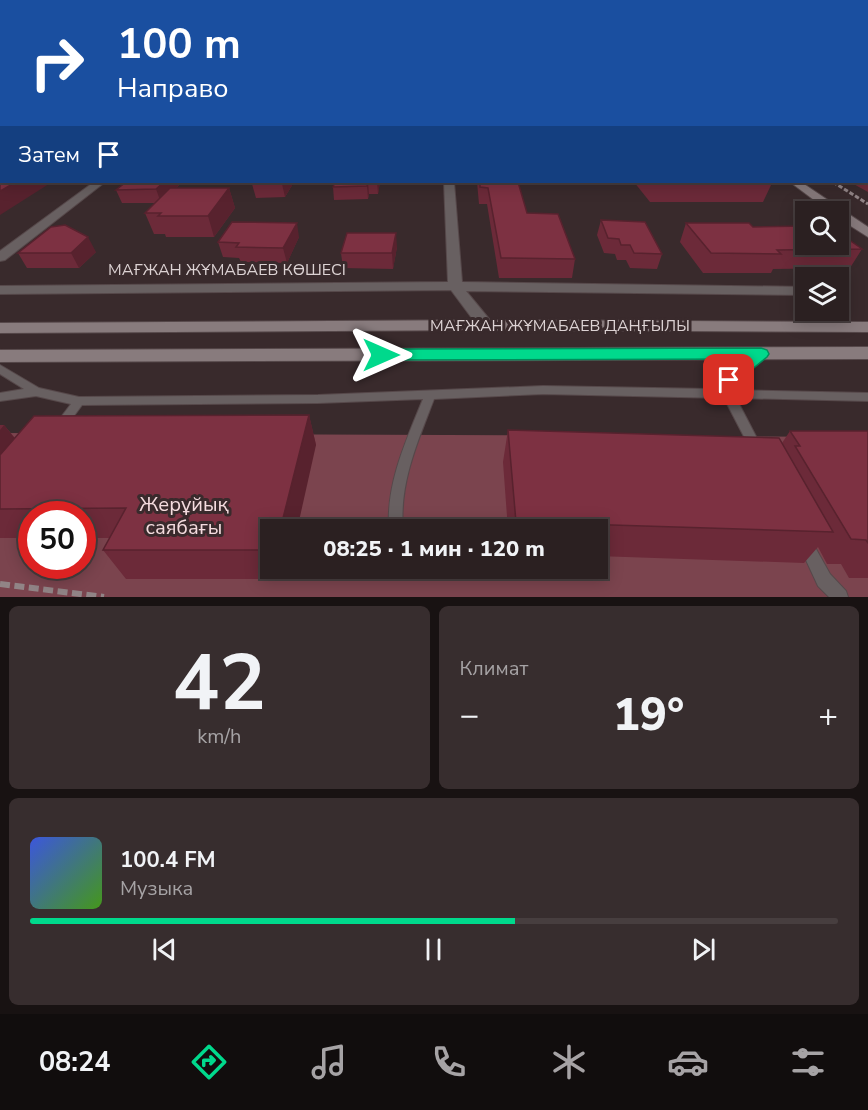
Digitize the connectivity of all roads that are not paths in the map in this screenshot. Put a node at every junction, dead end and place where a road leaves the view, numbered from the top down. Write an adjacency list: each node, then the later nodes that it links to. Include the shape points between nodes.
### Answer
1 (99, 183): 7 (street)
2 (449, 183): 8 (street)
3 (796, 183): 4 (main road)
4 (822, 201)
5 (849, 220): 6 (main road)
6 (868, 233)
7 (0, 256)
8 (455, 286): 9 (street, МАҒЖАН ЖҰМАБАЕВ КӨШЕСІ); 10 (street, МАҒЖАН ЖҰМАБАЕВ КӨШЕСІ); 11 (street)
9 (0, 290)
10 (795, 291)
11 (486, 325): 12 (main road, МАҒЖАН ЖҰМАБАЕВ ДАҢҒЫЛЫ); 13 (main road, МАҒЖАН ЖҰМАБАЕВ ДАҢҒЫЛЫ)
12 (868, 327)
13 (0, 328)
14 (868, 353): 15 (main road, МАҒЖАН ЖҰМАБАЕВ ДАҢҒЫЛЫ)
15 (761, 354): 16 (main road, МАҒЖАН ЖҰМАБАЕВ ДАҢҒЫЛЫ); 19 (lane)
16 (0, 356)
17 (0, 369): 18 (lane)
18 (36, 392): 22 (lane); 24 (lane)
19 (712, 393): 20 (lane); 21 (lane, via 543,390)
20 (728, 394): 23 (lane); 26 (lane)
21 (430, 395): 24 (lane); 27 (lane, via 412,440 398,492)
22 (0, 397)
23 (868, 397)
24 (79, 401): 25 (lane)
25 (52, 436)
26 (760, 456)
27 (397, 519)
28 (798, 528): 29 (lane, via 825,580)
29 (840, 597)

